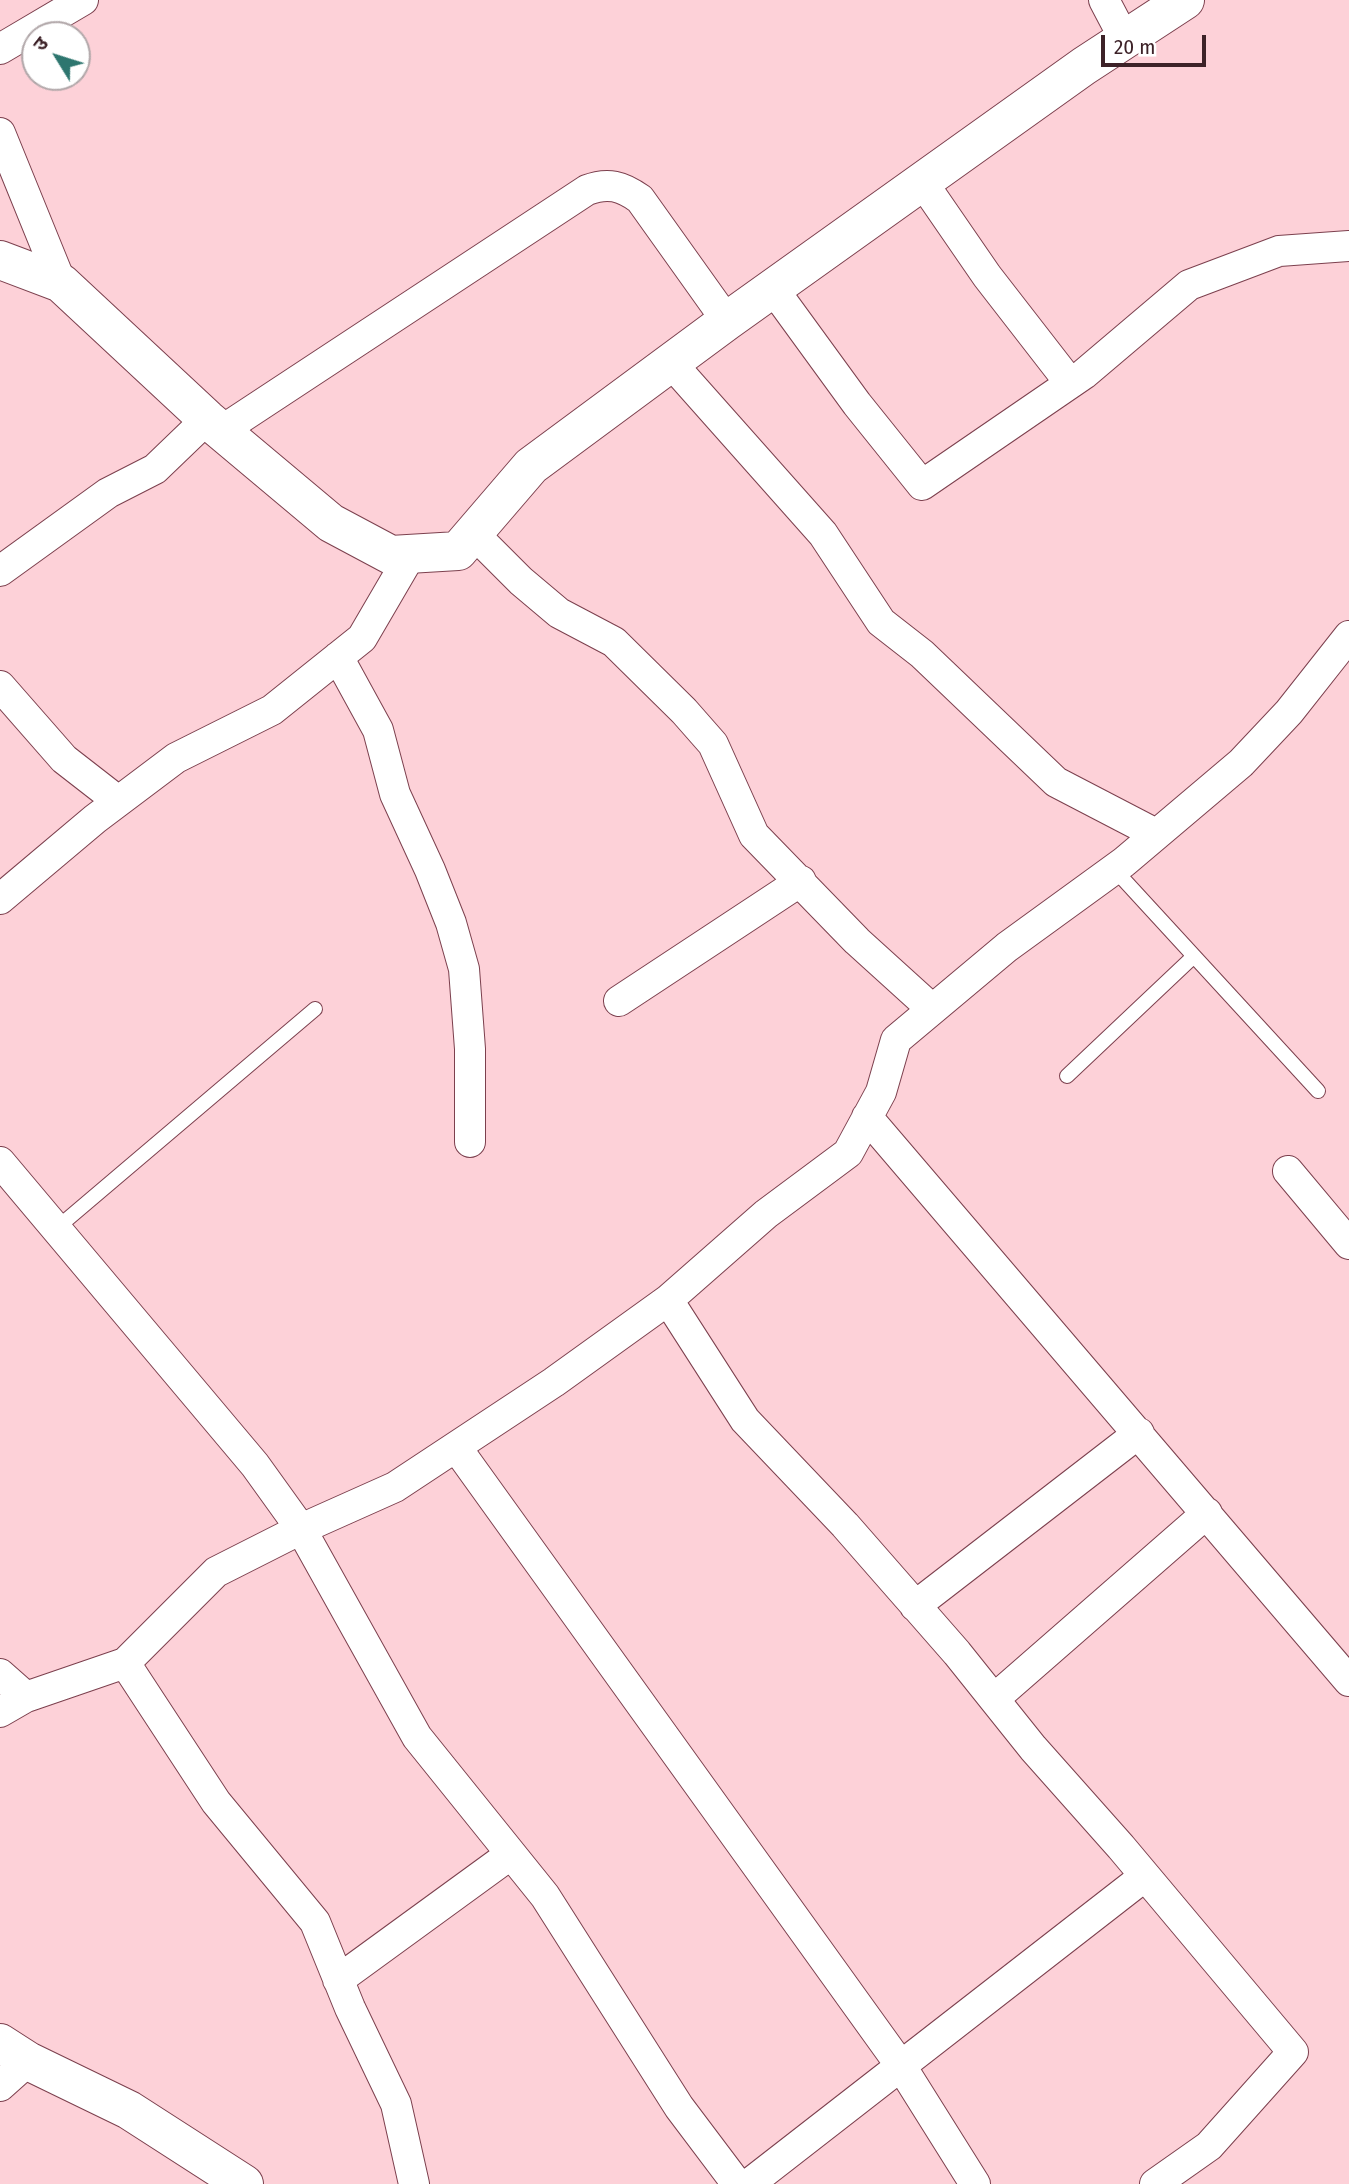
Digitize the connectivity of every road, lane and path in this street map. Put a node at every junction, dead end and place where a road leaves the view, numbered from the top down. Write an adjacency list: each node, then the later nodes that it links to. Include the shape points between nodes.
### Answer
1 (83, 0): 5 (street)
2 (1104, 0): 4 (street)
3 (1185, 0): 4 (street)
4 (1125, 40): 7 (street)
5 (0, 48)
6 (0, 133): 10 (street)
7 (923, 183): 11 (street); 14 (street, via 987,276)
8 (1349, 246): 14 (street, via 1279,251 1189,285)
9 (0, 260): 10 (street)
10 (61, 283): 15 (street)
11 (774, 290): 12 (street); 14 (street, via 922,485)
12 (727, 321): 13 (street); 15 (street, via 640,199 627,190 601,184)
13 (671, 363): 16 (street, via 531,466); 23 (street, via 823,534 881,622 922,654 1056,782)
14 (1070, 383)
15 (214, 425): 17 (street, via 331,523 391,555); 18 (street, via 155,469 108,493)
16 (474, 534): 17 (street, via 458,551); 25 (street, via 559,613 614,642 684,711 712,744 754,835)
17 (411, 554): 20 (street, via 362,638)
18 (0, 571)
19 (1349, 636): 23 (street, via 1289,712 1241,763)
20 (338, 657): 22 (street, via 272,710 176,758); 34 (street, via 377,730 395,794 430,870 464,969)
21 (0, 686): 22 (street, via 64,759)
22 (118, 801): 26 (street)
23 (1156, 834): 24 (street)
24 (1114, 869): 27 (lane); 30 (street)
25 (802, 881): 28 (street); 30 (street, via 857,941)
26 (0, 899)
27 (1194, 956): 31 (lane); 32 (lane)
28 (619, 1001)
29 (315, 1009): 37 (lane)
30 (932, 1009): 33 (street, via 896,1040 881,1092)
31 (1068, 1076)
32 (1318, 1091)
33 (867, 1117): 39 (street, via 848,1153 766,1214); 40 (street)
34 (470, 1142)
35 (0, 1162): 37 (street)
36 (1288, 1171): 38 (street)
37 (57, 1228): 43 (street, via 256,1465)
38 (1349, 1244)
39 (668, 1300): 41 (street); 44 (street, via 745,1420)
40 (1139, 1433): 42 (street); 44 (street)
41 (456, 1447): 43 (street, via 395,1487); 55 (street)
42 (1207, 1513): 47 (street); 49 (street)
43 (301, 1529): 45 (street, via 216,1572); 51 (street, via 417,1737)
44 (915, 1606): 49 (street)
45 (125, 1664): 48 (street); 53 (street, via 216,1802 314,1922)
46 (0, 1674): 48 (street)
47 (1349, 1681)
48 (26, 1698): 50 (street)
49 (994, 1699): 52 (street)
50 (0, 1712)
51 (510, 1854): 53 (street); 59 (street, via 545,1896 679,2107)
52 (1145, 1876): 55 (street); 62 (street, via 1293,2052 1209,2146)
53 (338, 1980): 58 (street, via 396,2104)
54 (14, 2052): 56 (street); 57 (street, via 129,2110)
55 (901, 2066): 60 (street); 61 (street)
56 (0, 2086)
57 (244, 2184)
58 (414, 2184)
59 (737, 2184)
60 (749, 2184)
61 (975, 2184)
62 (1155, 2184)

